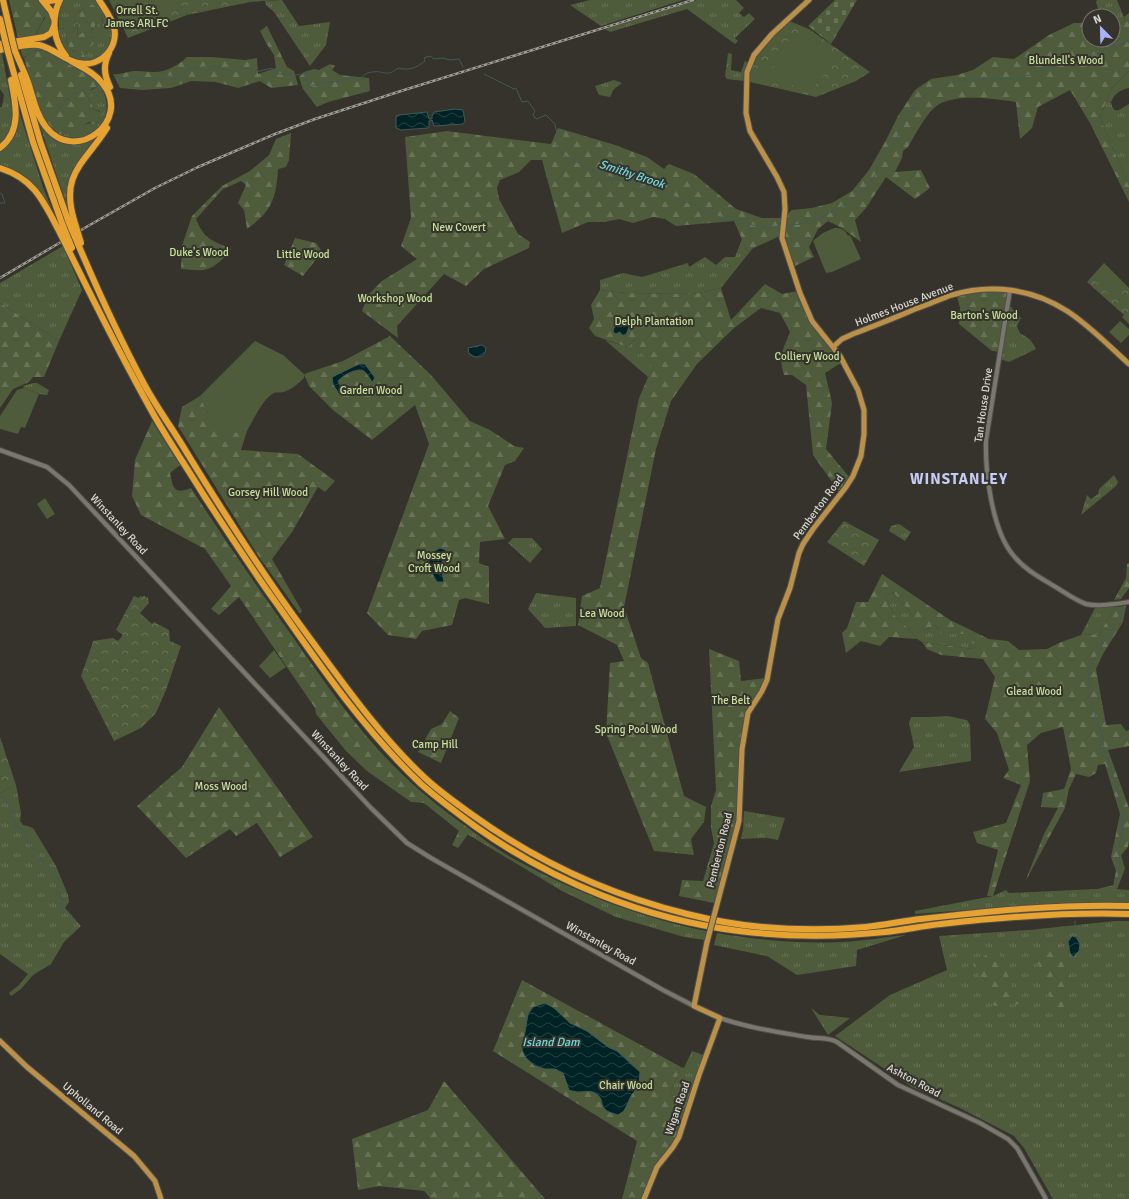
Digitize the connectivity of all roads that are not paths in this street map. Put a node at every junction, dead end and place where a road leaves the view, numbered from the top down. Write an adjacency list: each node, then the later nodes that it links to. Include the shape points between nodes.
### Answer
1 (3, 0): 11 (highway, bridge)
2 (43, 0): 3 (highway); 8 (highway, via 51,11)
3 (56, 0)
4 (60, 0): 8 (highway)
5 (99, 0): 13 (highway, via 114,28 114,42)
6 (808, 0): 21 (main road, Pemberton Road, via 757,50 748,67 746,113 750,131 784,192 782,238 785,250 804,303 814,324)
7 (0, 19): 9 (highway)
8 (55, 23): 9 (highway, via 51,33 44,38); 14 (highway, via 57,43)
9 (2, 42): 12 (highway, bridge)
10 (0, 50): 14 (highway, via 37,45)
11 (15, 51): 14 (highway, via 43,123 55,136 64,140 89,139 107,122 111,106 110,96 92,73); 17 (highway, via 40,141)
12 (8, 52): 15 (highway, via 16,121 11,137); 18 (highway, via 33,142)
13 (109, 53): 14 (highway, via 94,63 83,64); 17 (highway, via 104,75 113,96 114,113 108,127 82,160 73,177 69,194)
14 (70, 60)
15 (0, 148)
16 (0, 168): 18 (highway, via 19,176 32,186)
17 (71, 221): 23 (highway, bridge)
18 (61, 228): 23 (highway, bridge, via 96,306)
19 (1010, 290): 20 (main road, Holmes House Avenue, via 994,288 954,295); 27 (main road, Holmes House Avenue, via 1036,296 1065,310); 29 (street, Tan House Drive, via 986,440 988,479 998,529 1009,550 1020,563 1084,603 1093,605)
20 (853, 334): 22 (main road, Holmes House Avenue); 26 (main road, via 839,345)
21 (825, 337): 22 (main road, via 833,340); 24 (main road, Pemberton Road)
22 (842, 339): 24 (main road, Holmes House Avenue)
23 (118, 342): 25 (highway)
24 (833, 347): 26 (main road, Pemberton Road)
25 (123, 352): 30 (highway, via 277,593 374,723 426,778 456,804 539,858 595,885 658,907 759,927 865,927 995,911); 31 (highway, via 156,420 254,573 333,684 376,736 421,783 454,811 526,860 569,882 661,916 733,930 788,936 838,936 1010,917)
26 (843, 360): 32 (main road, Pemberton Road, bridge, via 862,403 865,427 862,449 850,482 803,544 799,553 790,588 778,619 767,680 748,713 742,749 739,821)
27 (1129, 364)
28 (0, 450): 32 (street, Winstanley Road, via 47,467 69,485 371,808 407,843)
29 (1129, 602)
30 (1129, 906)
31 (1129, 914)
32 (694, 1006): 33 (main road, Winstanley Road)
33 (720, 1018): 36 (main road, Wigan Road, via 679,1137 660,1163); 37 (street, Ashton Road, via 751,1028 827,1038 837,1042 898,1085 980,1123 1008,1139 1017,1148)
34 (0, 1041): 35 (main road, Upholland Road, via 27,1067 134,1156 154,1180)
35 (161, 1199)
36 (644, 1199)
37 (1046, 1199)

